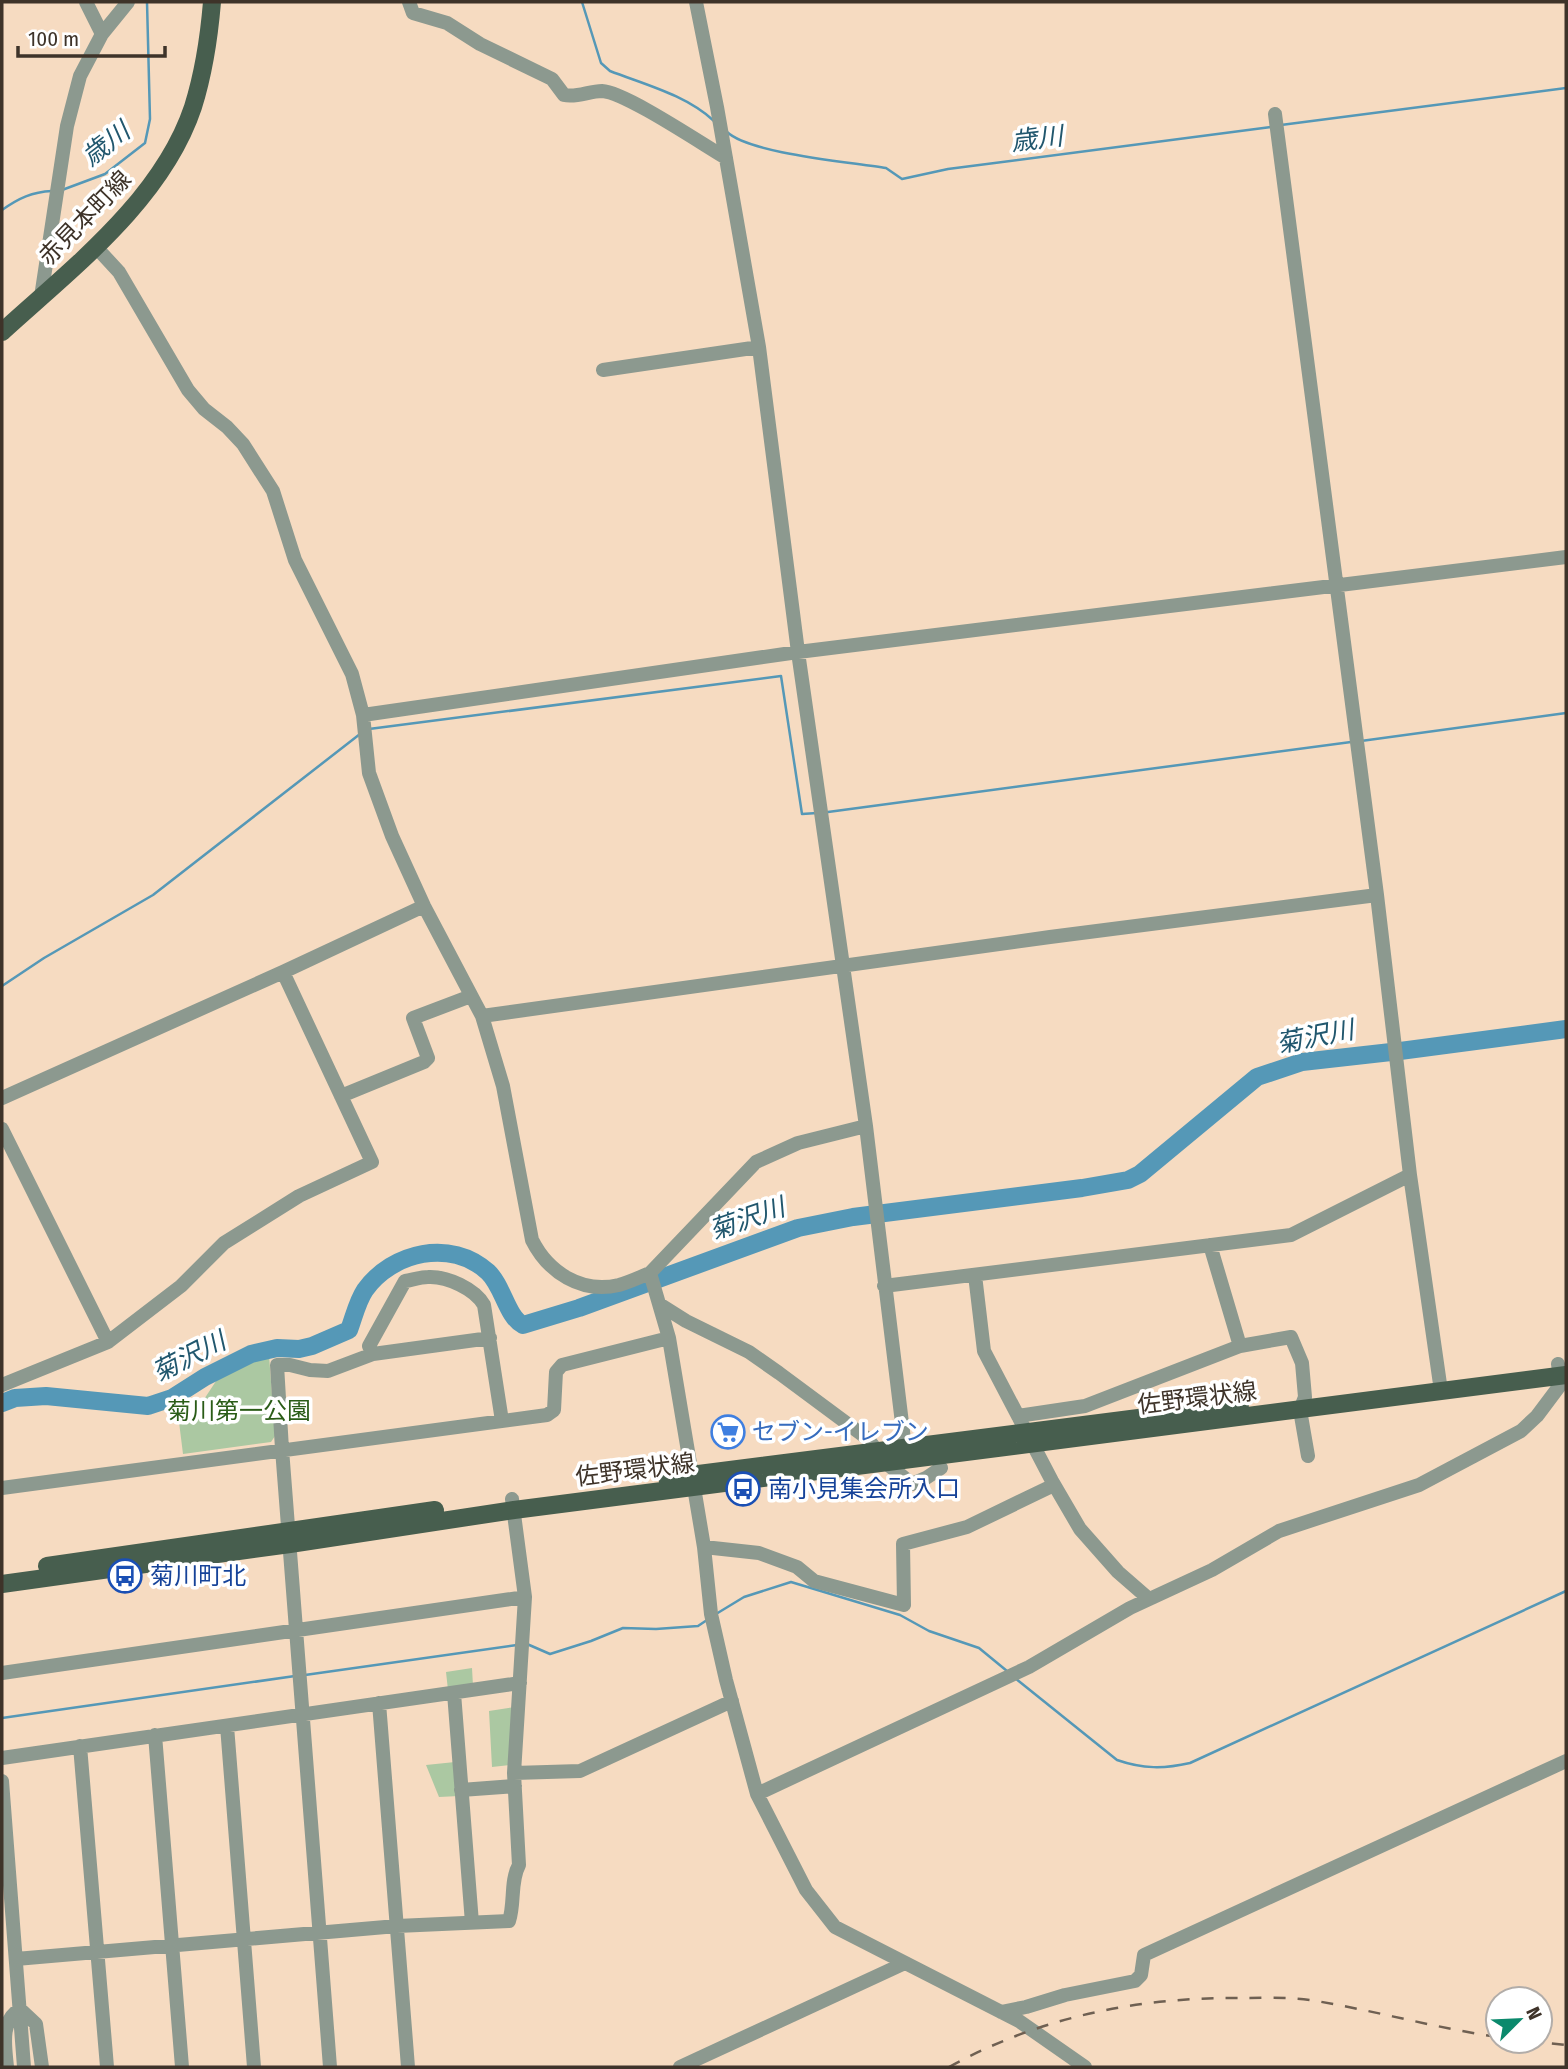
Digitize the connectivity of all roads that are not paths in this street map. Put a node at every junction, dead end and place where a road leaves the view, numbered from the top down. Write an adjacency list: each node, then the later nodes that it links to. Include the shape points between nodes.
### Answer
1 (86, 2): 6 (street)
2 (128, 2): 6 (street)
3 (212, 2): 9 (main road, 赤見本町線, via 206,55 181,137 155,181)
4 (409, 2): 8 (street, via 413,13 447,23 552,79 564,95 603,91 629,100)
5 (696, 2): 8 (street)
6 (103, 34): 10 (street, via 80,76 67,126)
7 (1275, 114): 15 (street)
8 (726, 158): 12 (street)
9 (95, 246): 10 (main road, 赤見本町線); 17 (street, via 120,272 188,390 227,426 261,470 314,602 352,674)
10 (41, 297): 11 (main road, 赤見本町線)
11 (2, 332)
12 (759, 347): 13 (street); 16 (street)
13 (603, 370)
14 (1566, 557): 15 (street)
15 (1336, 586): 16 (street); 18 (street)
16 (797, 652): 17 (street); 20 (street)
17 (363, 715): 19 (street, via 369,773)
18 (1377, 895): 20 (street); 28 (street)
19 (424, 906): 21 (street); 22 (street)
20 (842, 967): 23 (street); 26 (street)
21 (283, 972): 24 (street); 25 (street)
22 (471, 996): 23 (street); 24 (street, via 413,1018 428,1058 424,1062)
23 (482, 1016): 30 (street, via 503,1086 532,1240 541,1256 557,1273 586,1286 620,1285)
24 (341, 1096): 36 (street, via 372,1161 299,1196 224,1243 181,1286)
25 (2, 1098)
26 (866, 1126): 30 (street, via 798,1143 756,1162); 32 (street)
27 (2, 1129): 36 (street)
28 (1410, 1175): 29 (street, via 1291,1234); 41 (street)
29 (1210, 1245): 31 (street); 37 (street)
30 (650, 1273): 33 (street)
31 (975, 1275): 32 (street); 44 (street, via 984,1351)
32 (884, 1286): 46 (street)
33 (659, 1304): 35 (street); 48 (street, via 749,1352 868,1439)
34 (490, 1338): 38 (street); 38 (street, via 480,1298 461,1285 427,1276 405,1281 372,1339); 43 (street)
35 (669, 1338): 43 (street, via 562,1365 556,1372 552,1414); 50 (street)
36 (108, 1342): 40 (street)
37 (1240, 1346): 42 (street, via 1291,1337 1302,1363); 44 (street)
38 (373, 1354): 45 (street, via 328,1371 277,1365)
39 (1563, 1369): 41 (main road, 佐野環状線); 59 (street, via 1561,1384 1529,1423 1478,1455 1419,1485 1279,1531 1212,1570)
40 (2, 1385)
41 (1440, 1385): 42 (main road, 佐野環状線)
42 (1302, 1403): 44 (main road, 佐野環状線); 47 (street)
43 (502, 1421): 45 (street)
44 (1026, 1431): 46 (main road, 佐野環状線); 51 (street)
45 (282, 1449): 52 (street); 54 (street)
46 (906, 1454): 48 (main road, 佐野環状線)
47 (1308, 1456)
48 (881, 1457): 49 (street, via 912,1483); 50 (main road, 佐野環状線)
49 (941, 1468)
50 (693, 1481): 53 (main road, 佐野環状線); 55 (street)
51 (1054, 1485): 55 (street, via 967,1527 903,1544 904,1605 814,1581 797,1567 760,1553); 59 (street, via 1080,1529)
52 (2, 1488)
53 (513, 1505): 54 (main road, 佐野環状線); 58 (street)
54 (289, 1538): 56 (main road, 佐野環状線); 57 (main road, 佐野環状線); 60 (street)
55 (704, 1547): 64 (street, via 711,1614)
56 (2, 1572)
57 (2, 1584)
58 (525, 1597): 60 (street); 62 (street)
59 (1149, 1599): 75 (street, via 1029,1667)
60 (296, 1631): 61 (street); 66 (street)
61 (2, 1673)
62 (520, 1683): 63 (street); 72 (street)
63 (454, 1693): 65 (street); 74 (street)
64 (732, 1701): 72 (street, via 580,1771); 75 (street)
65 (379, 1703): 66 (street); 77 (street)
66 (302, 1714): 67 (street); 78 (street)
67 (227, 1726): 68 (street); 79 (street)
68 (155, 1735): 69 (street); 80 (street)
69 (80, 1746): 70 (street); 81 (street)
70 (2, 1758)
71 (1566, 1762): 85 (street, via 1144,1955 1141,1975 1135,1981)
72 (515, 1780): 74 (street); 76 (street, via 519,1865 514,1873 514,1907 509,1921)
73 (2, 1781): 82 (street)
74 (461, 1790): 76 (street)
75 (757, 1794): 83 (street, via 822,1914 835,1927)
76 (472, 1923): 77 (street)
77 (397, 1926): 78 (street); 93 (street)
78 (321, 1933): 79 (street); 92 (street)
79 (244, 1940): 80 (street); 91 (street)
80 (172, 1946): 81 (street); 90 (street)
81 (97, 1951): 82 (street); 89 (street)
82 (16, 1959): 84 (street)
83 (905, 1963): 85 (street); 94 (street)
84 (20, 2009): 86 (street, via 4,2026); 87 (street); 88 (street, via 36,2024)
85 (1001, 2012): 95 (street)
86 (6, 2067)
87 (24, 2067)
88 (42, 2067)
89 (107, 2067)
90 (182, 2067)
91 (254, 2067)
92 (330, 2067)
93 (408, 2067)
94 (680, 2067)
95 (1085, 2067)

